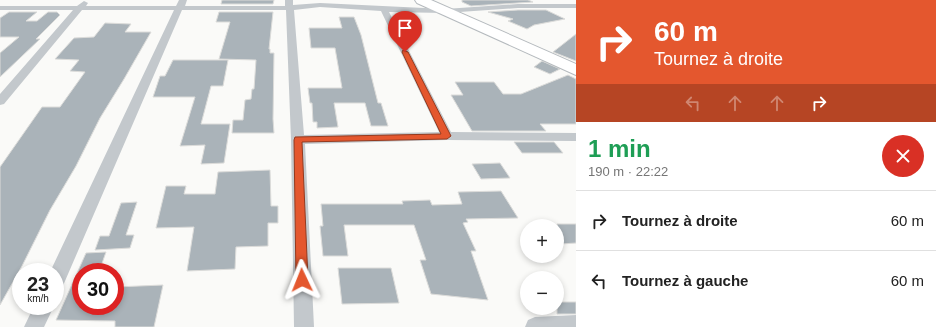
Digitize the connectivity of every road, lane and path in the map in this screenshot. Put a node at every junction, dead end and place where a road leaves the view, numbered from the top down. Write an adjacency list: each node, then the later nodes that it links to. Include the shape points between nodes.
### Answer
1 (84, 4): 2 (street); 6 (street); 10 (street)
2 (181, 4): 3 (street); 14 (street)
3 (289, 4): 7 (street); 13 (street)
4 (439, 6): 5 (street); 7 (street); 8 (main road); 9 (main road)
5 (576, 6)
6 (0, 8)
7 (384, 9): 11 (street)
8 (576, 62)
9 (576, 70)
10 (0, 101)
11 (447, 136): 12 (street); 13 (street)
12 (576, 137)
13 (298, 140): 18 (street)
14 (64, 263)
15 (40, 315): 17 (street)
16 (576, 325): 19 (street)
17 (34, 327)
18 (304, 327)
19 (535, 327)

